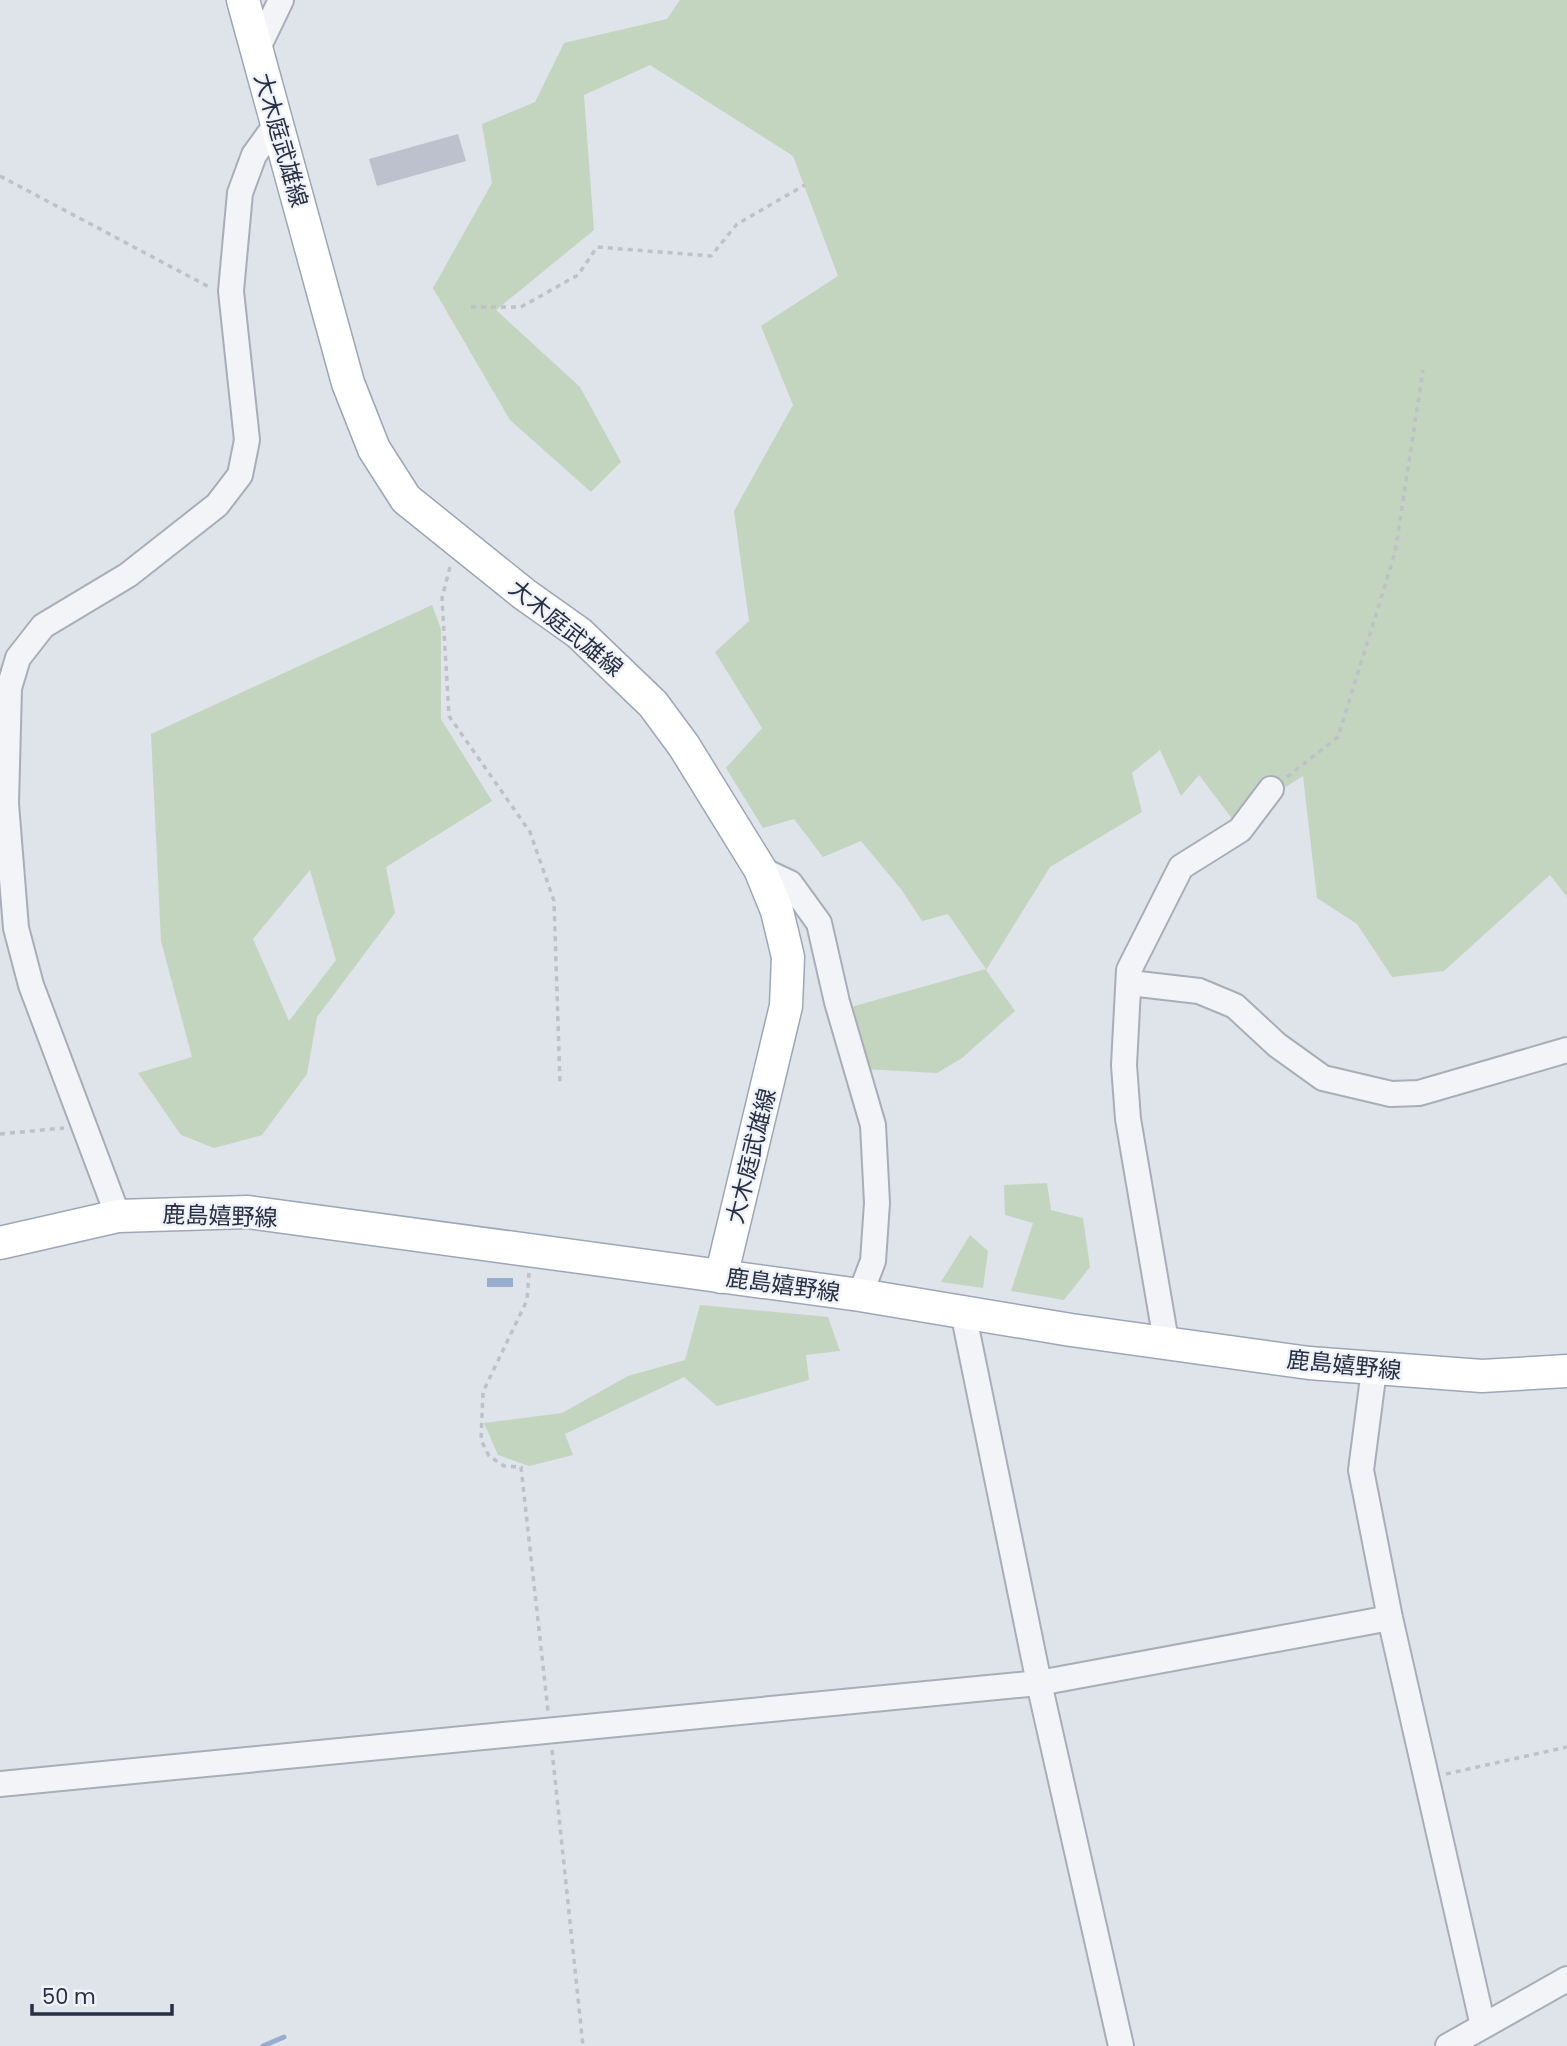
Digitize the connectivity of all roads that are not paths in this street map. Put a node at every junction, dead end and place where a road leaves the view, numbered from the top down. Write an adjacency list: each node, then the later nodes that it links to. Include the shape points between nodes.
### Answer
1 (243, 0): 3 (main road, 大木庭武雄線)
2 (281, 0): 3 (street)
3 (256, 52): 4 (main road, 大木庭武雄線)
4 (278, 123): 5 (street, via 254,155 240,193 230,290 247,440 240,475 218,505 128,575 43,626 18,658); 7 (main road, 大木庭武雄線, via 362,422 390,478 406,499 457,541 579,633 653,704)
5 (4, 686): 10 (street, via 6,804 16,928 32,985)
6 (1271, 789): 8 (street, via 1240,830 1181,867 1129,970)
7 (760, 869): 12 (main road, 大木庭武雄線, via 788,957 786,1006); 13 (street, via 790,883 819,923 873,1125 876,1226 873,1261)
8 (1130, 983): 9 (street, via 1199,991 1235,1006 1277,1045 1323,1077 1391,1094 1419,1093); 15 (street, via 1124,1065 1128,1119)
9 (1567, 1050)
10 (118, 1216): 11 (main road, 鹿島嬉野線); 12 (main road, 鹿島嬉野線, via 248,1212)
11 (0, 1243)
12 (721, 1277): 13 (main road, 鹿島嬉野線)
13 (860, 1295): 14 (main road, 鹿島嬉野線)
14 (963, 1312): 15 (main road, 鹿島嬉野線); 19 (street)
15 (1166, 1341): 16 (main road, 鹿島嬉野線)
16 (1374, 1370): 17 (main road, 鹿島嬉野線, via 1482,1376); 18 (street, via 1361,1470)
17 (1567, 1371)
18 (1390, 1618): 19 (street); 22 (street)
19 (1039, 1682): 20 (street); 23 (street)
20 (0, 1784)
21 (1567, 1979): 22 (street)
22 (1483, 2026): 24 (street)
23 (1121, 2046)
24 (1448, 2046)

